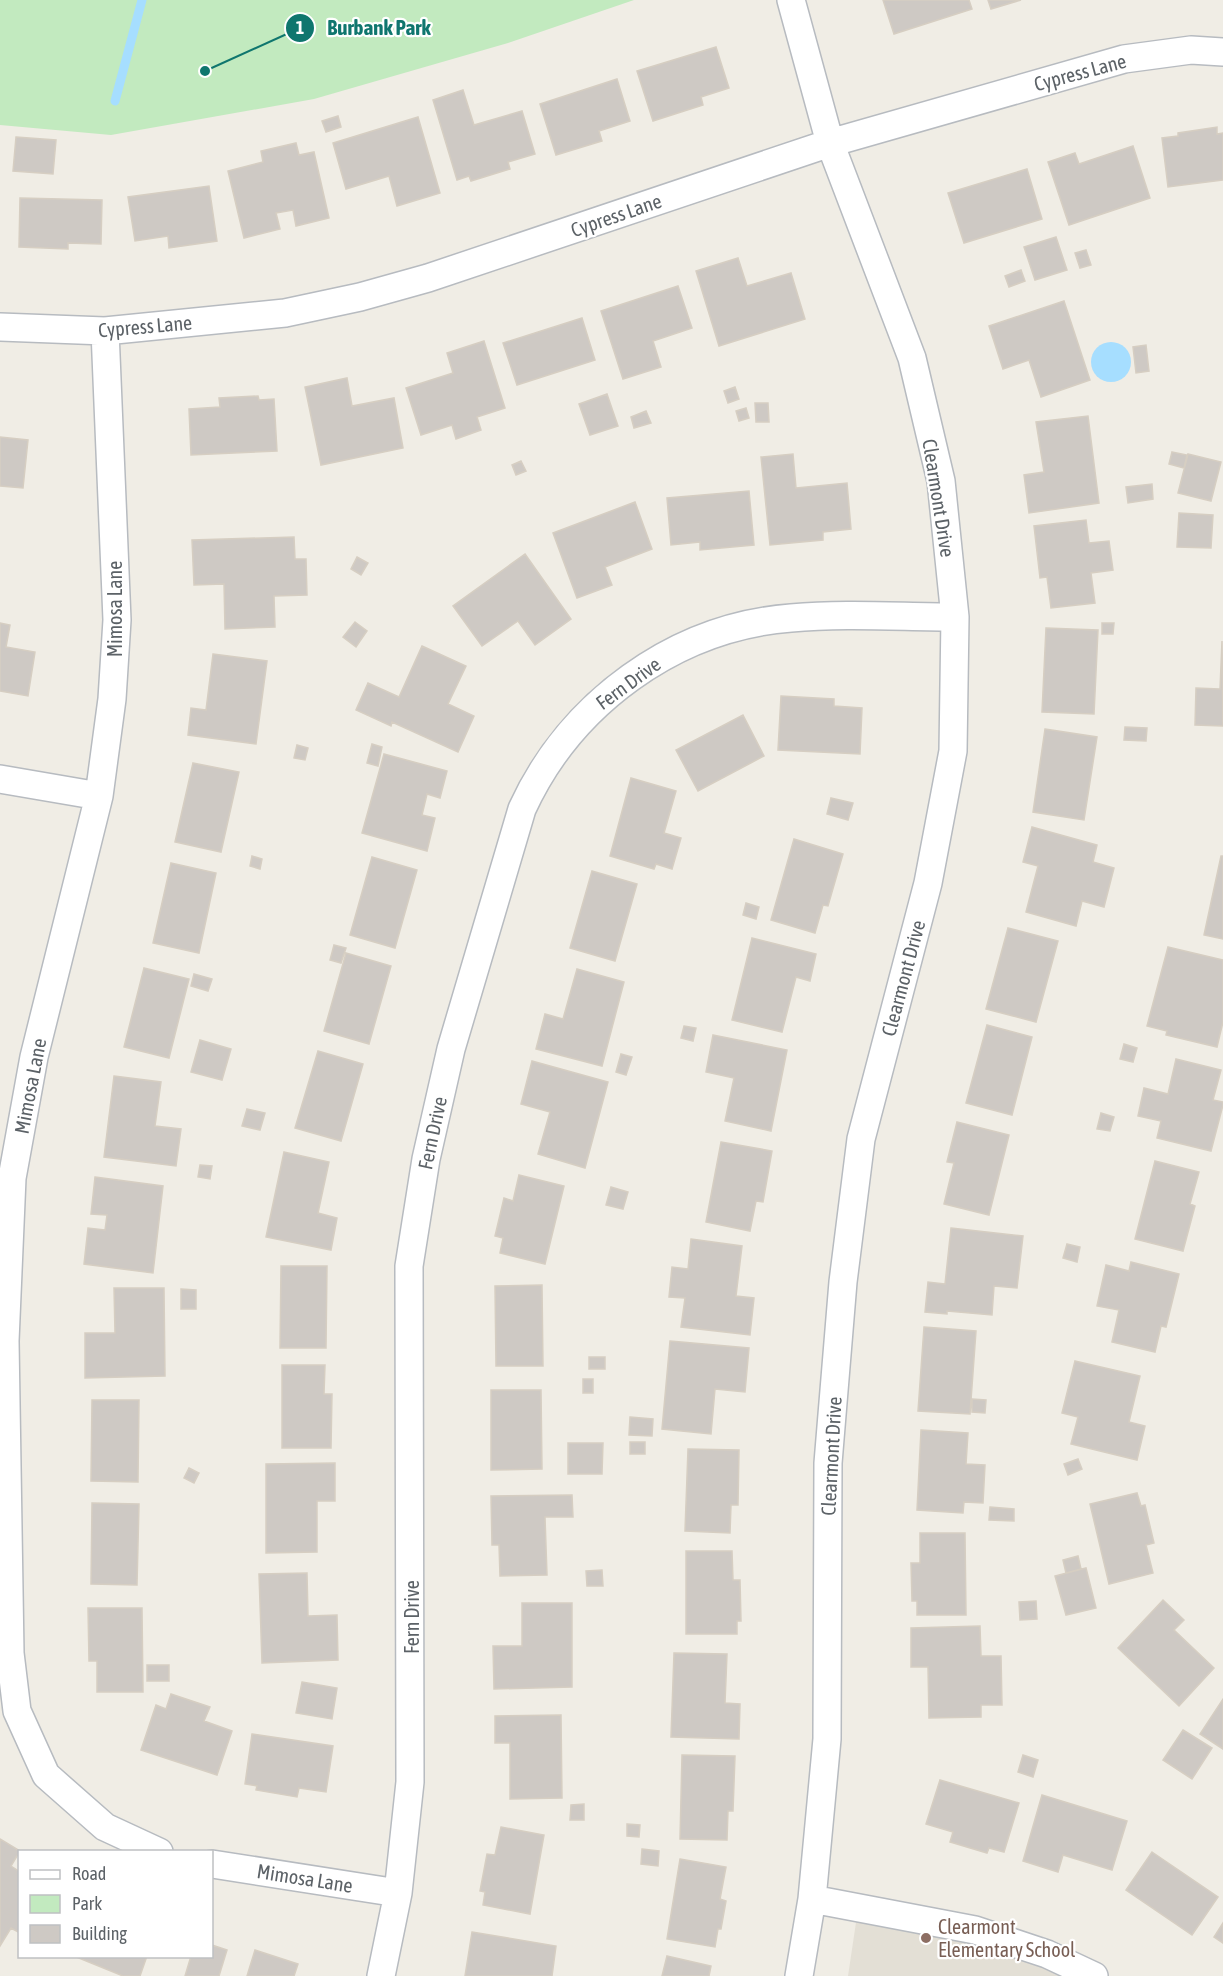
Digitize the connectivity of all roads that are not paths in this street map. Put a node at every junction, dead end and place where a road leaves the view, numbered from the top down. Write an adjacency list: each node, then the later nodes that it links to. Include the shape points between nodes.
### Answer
1 (791, 0): 3 (street, Clearmont Drive)
2 (1223, 52): 3 (street, Cypress Lane, via 1191,50 1124,59)
3 (830, 142): 5 (street, Cypress Lane, via 428,278 360,297 285,313); 6 (street, Clearmont Drive, via 912,358 941,481)
4 (0, 327): 5 (street, Cypress Lane)
5 (105, 331): 8 (street, Mimosa Lane, via 117,620 112,699)
6 (955, 617): 11 (street, Fern Drive, via 791,618 739,626 676,649 627,679 589,712 556,747 522,809 451,1049 426,1159 409,1266 410,1782); 12 (street, Clearmont Drive, via 953,751 928,883 861,1139 843,1282 828,1462 827,1739)
7 (0, 779): 8 (street)
8 (99, 796): 9 (street, Mimosa Lane, via 34,1057 12,1178 5,1341 10,1653 17,1711 46,1775 105,1827)
9 (157, 1850)
10 (213, 1864): 11 (street, Mimosa Lane)
11 (398, 1893): 13 (street, Fern Drive)
12 (812, 1899): 14 (street, Clearmont Drive); 15 (street, via 975,1930 1047,1954)
13 (381, 1976)
14 (800, 1976)
15 (1094, 1976)

